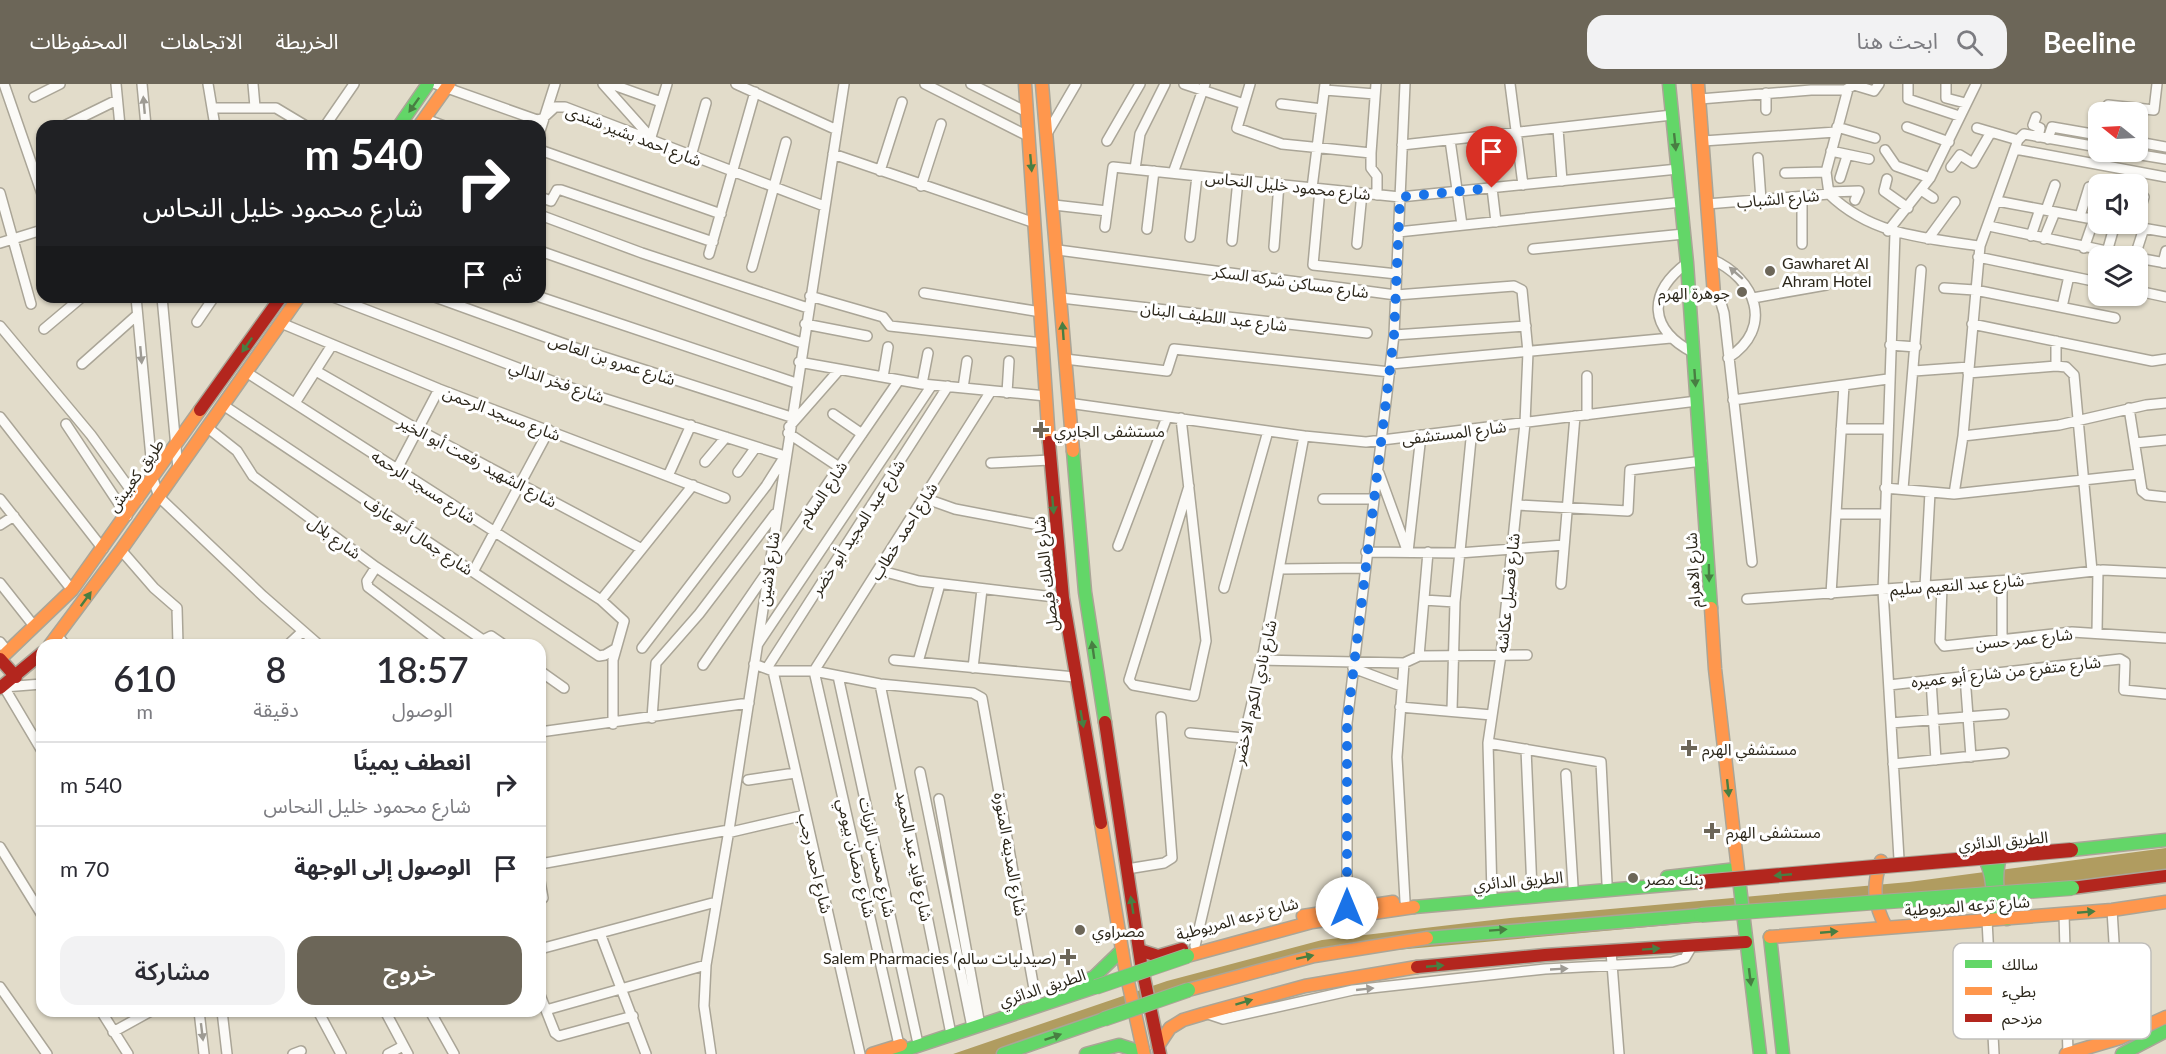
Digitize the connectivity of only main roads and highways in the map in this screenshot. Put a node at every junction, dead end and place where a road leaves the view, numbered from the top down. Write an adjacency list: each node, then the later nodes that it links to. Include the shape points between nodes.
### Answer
1 (428, 84): 7 (main road, one-way to 7)
2 (1025, 84): 13 (main road, شارع الملك فيصل, one-way to 13)
3 (1042, 84): 12 (main road, one-way to 3)
4 (1669, 84): 23 (main road, شارع الاهرام, one-way to 23, via 1687,262 1715,669)
5 (1698, 84): 9 (main road)
6 (444, 85): 8 (main road)
7 (403, 120)
8 (423, 120)
9 (1714, 295)
10 (276, 303): 15 (main road, طريق كعبيش, one-way to 15, via 72,590)
11 (295, 303): 14 (main road, طريق كعبيش, one-way to 11)
12 (1074, 474): 13 (main road); 31 (main road, one-way to 12, via 1089,622)
13 (1051, 476): 30 (main road, شارع الملك فيصل, one-way to 30, via 1063,598)
14 (60, 639)
15 (2, 653): 17 (main road)
16 (36, 659): 17 (main road)
17 (16, 677): 18 (main road)
18 (2, 687)
19 (2166, 835): 21 (main road)
20 (2166, 840): 36 (main road, الطريق الدائري, one-way to 36, bridge, via 1444,903 1353,915 1275,931 1186,956)
21 (2002, 850): 22 (main road); 26 (main road, bridge, via 1997,864 2001,905)
22 (1981, 852): 27 (main road, bridge, via 1988,864 1992,906); 28 (main road, bridge, via 1881,861 1874,895)
23 (1738, 872): 29 (main road, شارع الاهرام, bridge); 31 (main road, شارع ترعه المريوطية, via 1347,908 1281,921 1158,956)
24 (2166, 876): 39 (main road, one-way to 24, bridge, via 1246,971 1364,945 1447,934 2072,888)
25 (2166, 902): 26 (main road, شارع ترعه المريوطية, one-way to 25)
26 (2007, 919): 27 (main road, شارع ترعه المريوطية)
27 (1988, 920): 28 (main road, شارع ترعه المريوطية)
28 (1886, 927): 43 (main road, شارع ترعه المريوطية, one-way to 28, via 1770,937)
29 (1746, 942): 37 (main road, one-way to 29, via 1165,1033 1174,1025 1205,1013 1281,991 1377,973); 42 (main road, شارع الاهرام, one-way to 42)
30 (1122, 950): 36 (main road, via 1086,982 917,1039); 41 (main road, شارع الملك فيصل, bridge)
31 (1140, 957): 37 (main road, bridge)
32 (2166, 1017): 33 (main road)
33 (2151, 1024)
34 (2166, 1031): 45 (main road)
35 (2117, 1039): 44 (main road)
36 (896, 1050): 38 (main road)
37 (1159, 1050)
38 (872, 1054)
39 (1003, 1054)
40 (1086, 1054): 41 (main road, via 1119,1045)
41 (1141, 1054)
42 (1760, 1054)
43 (1783, 1054)
44 (2067, 1054)
45 (2124, 1054)

